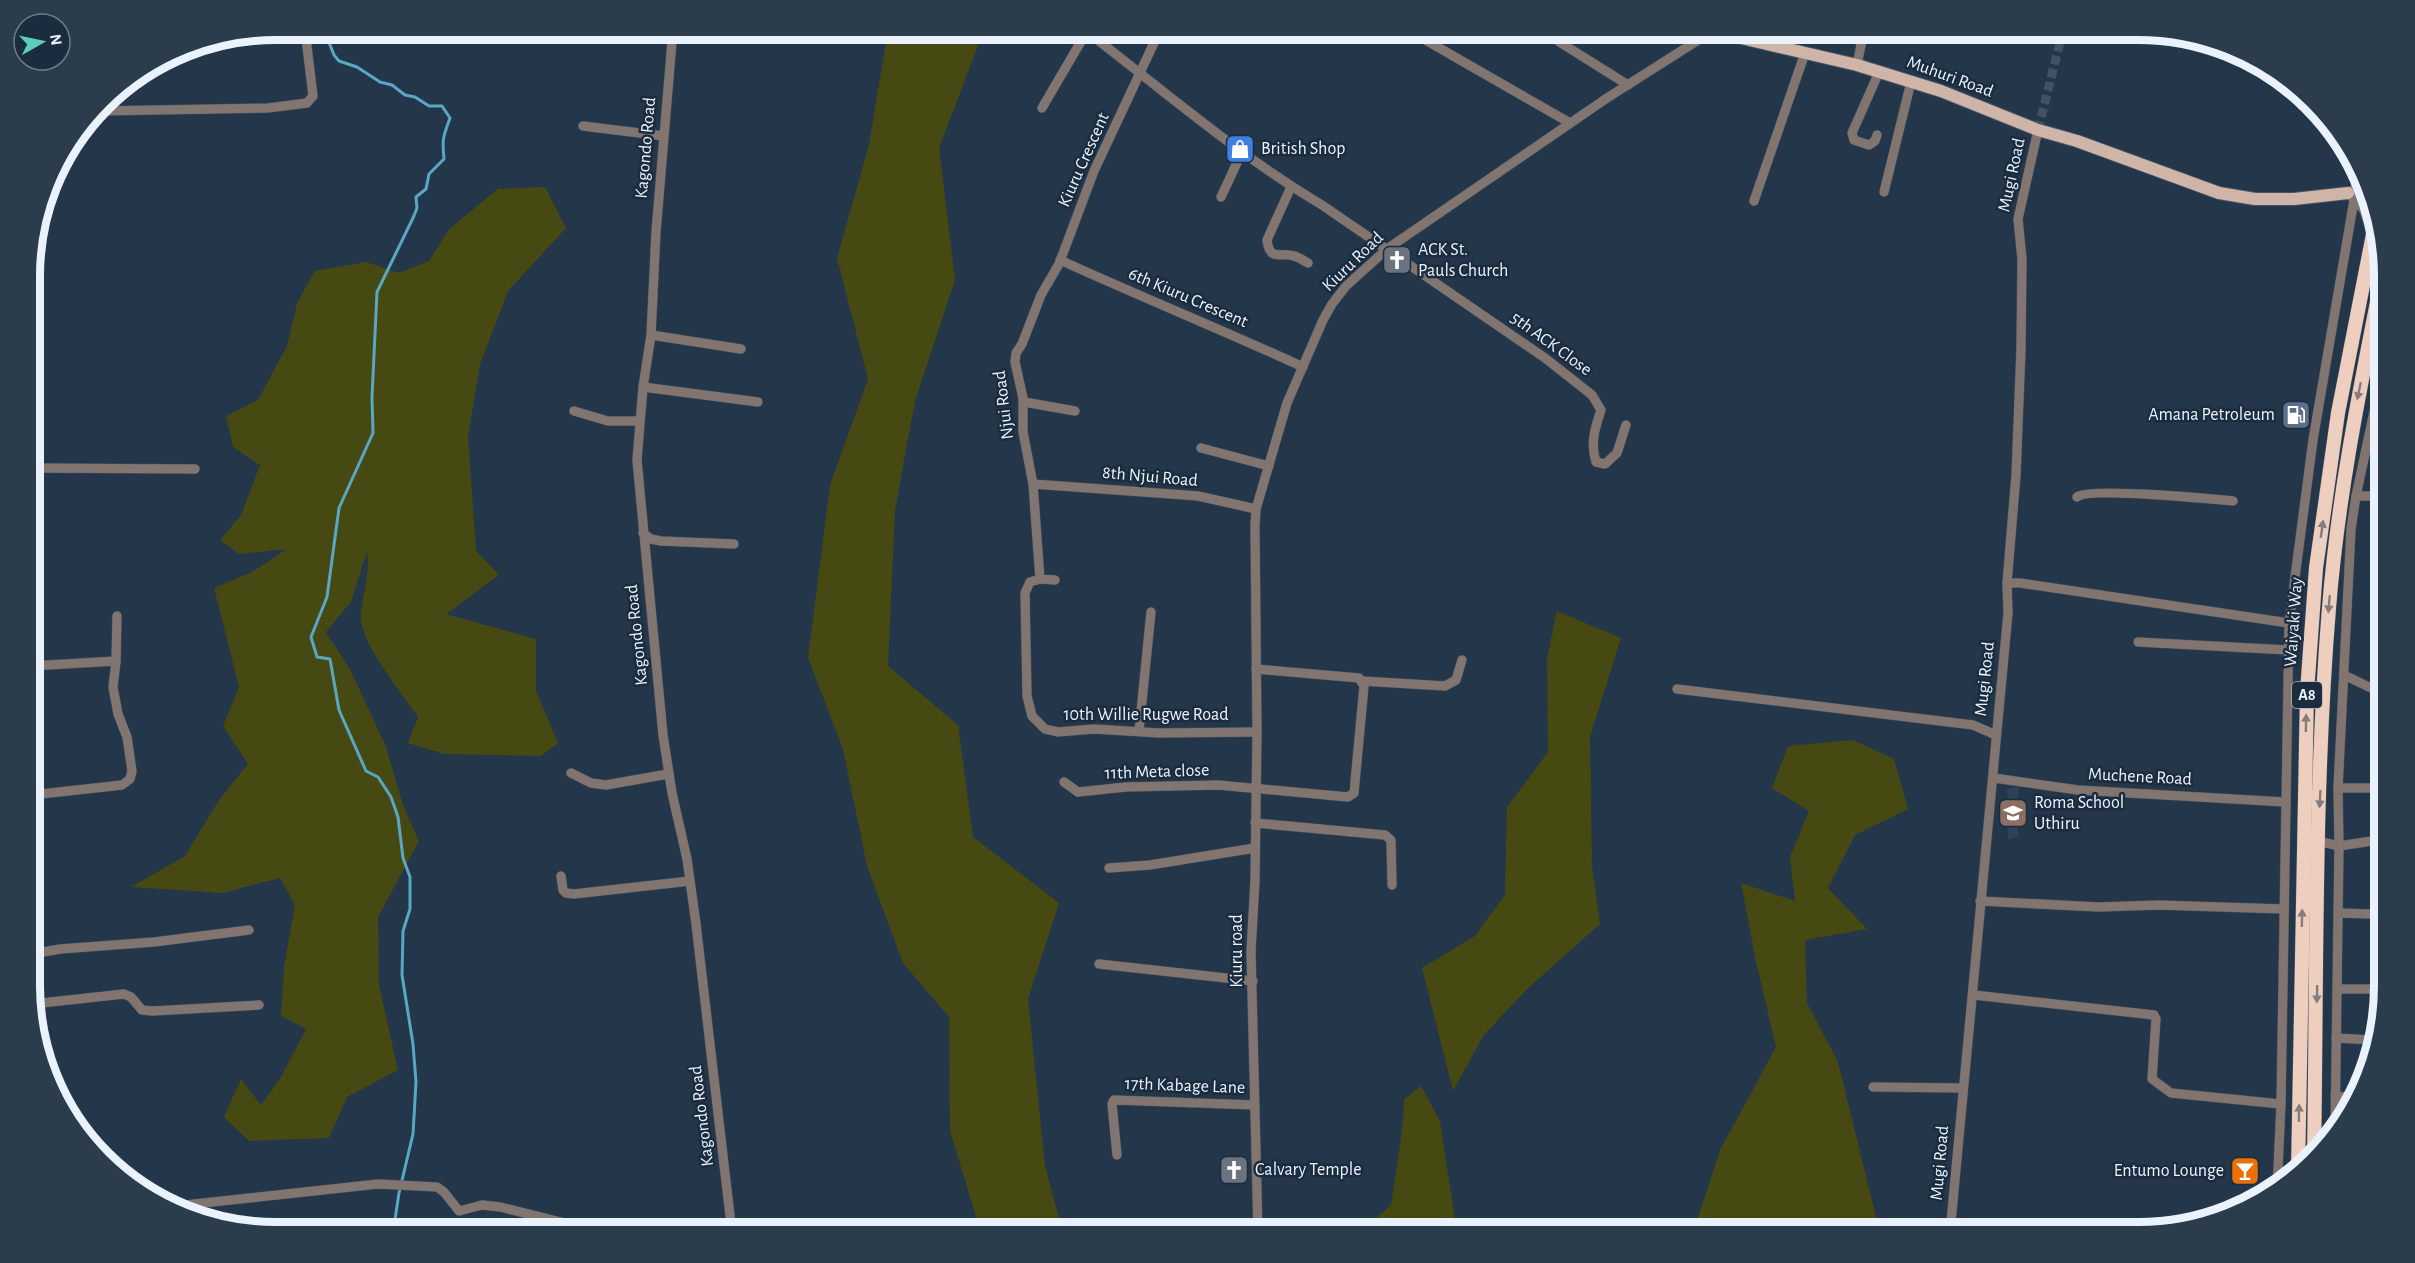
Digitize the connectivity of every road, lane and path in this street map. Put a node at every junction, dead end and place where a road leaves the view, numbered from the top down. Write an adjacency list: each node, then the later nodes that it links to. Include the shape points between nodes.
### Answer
1 (306, 40): 18 (street, via 313,96 308,103 268,108)
2 (672, 40): 23 (street, Kagondo Road)
3 (1082, 40): 17 (street)
4 (1098, 40): 14 (street)
5 (1156, 40): 14 (street, Kiuru Crescent)
6 (1425, 40): 19 (street)
7 (1557, 40): 16 (street)
8 (1696, 40): 16 (street, Kiuru Road)
9 (1747, 40): 11 (main road, Muhuri Road)
10 (1862, 40): 12 (street)
11 (1805, 54): 12 (main road, Muhuri Road); 30 (street)
12 (1857, 65): 13 (main road, Muhuri Road)
13 (1879, 72): 15 (main road, Muhuri Road); 22 (street, via 1852,133 1854,140 1869,145)
14 (1141, 74): 24 (street); 34 (street, Kiuru Crescent, via 1095,171)
15 (1911, 82): 21 (main road, Muhuri Road); 27 (street)
16 (1628, 85): 19 (street, Kiuru Road)
17 (1042, 108)
18 (109, 111)
19 (1570, 123): 33 (street, Kiuru Road)
20 (583, 126): 23 (street)
21 (2038, 130): 28 (main road, Muhuri Road, via 2219,193 2255,199); 68 (street, Mugi Road, via 2018,219 2022,259 2021,349)
22 (1877, 135)
23 (664, 136): 37 (street, Kagondo Road)
24 (1242, 152): 25 (street); 29 (street)
25 (1291, 187): 33 (street); 35 (street, via 1268,247 1275,255 1292,255)
26 (2358, 188): 28 (street)
27 (1884, 192)
28 (2351, 196): 31 (street); 42 (street)
29 (1221, 197)
30 (1754, 201)
31 (2365, 212)
32 (2372, 243): 43 (highway, Waiyaki Way / A8)
33 (1387, 249): 41 (street, Kiuru Road, via 1332,304); 50 (street, 5th ACK Close, via 1593,395 1601,410 1594,434 1596,462 1605,464 1617,453)
34 (1060, 260): 41 (street, 6th Kiuru Crescent); 46 (street, Njui Road, via 1016,353)
35 (1308, 263)
36 (2374, 316): 38 (highway, Waiyaki Way / A8)
37 (651, 335): 40 (street); 44 (street, Kagondo Road)
38 (2368, 346): 39 (street); 72 (highway, Waiyaki Way / A8, one-way to 72, via 2342,488)
39 (2374, 348)
40 (741, 350)
41 (1304, 367): 55 (street, Kiuru Road, via 1287,403)
42 (2324, 378): 43 (street); 52 (street)
43 (2344, 383): 53 (highway, Waiyaki Way / A8)
44 (643, 387): 45 (street); 49 (street, Kagondo Road)
45 (758, 402)
46 (1024, 402): 48 (street); 58 (street, Njui Road, via 1023,432)
47 (574, 411): 49 (street, via 601,420)
48 (1075, 411)
49 (640, 421): 64 (street, Kagondo Road, via 637,460)
50 (1626, 425)
51 (2374, 426): 59 (street)
52 (2313, 440): 53 (street); 71 (street)
53 (2334, 446): 129 (highway, Waiyaki Way / A8, one-way to 53, via 2307,692 2316,568)
54 (1201, 448): 55 (street)
55 (1269, 466): 63 (street, Kiuru Road)
56 (40, 468): 57 (street)
57 (195, 469)
58 (1036, 484): 63 (street, 8th Njui Road, via 1198,496); 66 (street, Njui Road)
59 (2356, 496): 60 (street); 73 (street)
60 (2374, 496)
61 (2077, 497): 62 (street, via 2084,493 2120,493)
62 (2233, 501)
63 (1256, 509): 79 (street, Kiuru Road)
64 (643, 533): 65 (street, via 661,541); 88 (street, Kagondo Road)
65 (734, 544)
66 (1040, 579): 67 (street); 84 (street, 10th Willie Rugwe Road, via 1030,582 1024,593 1028,696 1037,724 1058,732)
67 (1055, 580)
68 (2007, 583): 71 (street); 86 (street, Mugi Road, via 2008,613)
69 (1151, 612): 84 (street)
70 (117, 616): 77 (street)
71 (2289, 623): 75 (street)
72 (2327, 636): 73 (street); 97 (highway, Waiyaki Way / A8, one-way to 97)
73 (2346, 639): 80 (street)
74 (2138, 642): 75 (street)
75 (2289, 650): 95 (street)
76 (1462, 660): 81 (street, via 1456,680 1445,686)
77 (116, 661): 78 (street); 94 (street, via 113,687 127,737 130,779 122,785)
78 (40, 665)
79 (1256, 669): 81 (street); 85 (street, Kiuru road)
80 (2344, 675): 82 (street); 93 (street)
81 (1362, 681): 91 (street, 11th Meta close, via 1354,793 1348,797)
82 (2374, 688)
83 (1677, 689): 86 (street, via 1973,725)
84 (1139, 731): 85 (street, 10th Willie Rugwe Road)
85 (1257, 732): 91 (street, Kiuru road)
86 (1996, 735): 89 (street, Mugi Road)
87 (571, 773): 88 (street, via 602,785)
88 (668, 774): 103 (street, Kagondo Road)
89 (1994, 778): 95 (street, Muchene Road, via 2078,790); 105 (street, Mugi Road)
90 (1064, 782): 91 (street, 11th Meta close, via 1078,792 1126,787)
91 (1256, 788): 96 (street, Kiuru road)
92 (2374, 788): 93 (street)
93 (2338, 789): 99 (street)
94 (40, 794)
95 (2285, 802): 106 (street)
96 (1255, 823): 100 (street, Kiuru road); 104 (street, via 1385,835 1391,840)
97 (2318, 841): 99 (street); 127 (highway, Waiyaki Way / A8, one-way to 127)
98 (2374, 841): 99 (street)
99 (2339, 846): 108 (street)
100 (1255, 848): 101 (street); 112 (street, Kiuru road)
101 (1109, 868)
102 (561, 876): 103 (street, via 563,890 574,894)
103 (690, 881): 133 (street, Kagondo Road)
104 (1392, 885)
105 (1980, 901): 106 (street, via 2099,908 2167,905); 115 (street, Mugi Road)
106 (2284, 909): 124 (street)
107 (2374, 912): 108 (street)
108 (2338, 913): 113 (street)
109 (249, 930): 110 (street)
110 (40, 953)
111 (1099, 964): 112 (street)
112 (1253, 981): 125 (street, Kiuru road)
113 (2337, 989): 114 (street); 118 (street)
114 (2374, 989)
115 (1974, 995): 121 (street, Mugi Road); 124 (street, via 2154,1015 2152,1079 2163,1088 2171,1093)
116 (41, 1003): 117 (street, via 124,994 142,1010 153,1011)
117 (259, 1005)
118 (2336, 1038): 119 (street); 122 (street)
119 (2368, 1040)
120 (1873, 1086): 121 (street)
121 (1963, 1088): 135 (street, Mugi Road)
122 (2335, 1096): 123 (street); 126 (street)
123 (2347, 1097)
124 (2281, 1104): 130 (street)
125 (1255, 1105): 128 (street, 17th Kabage Lane, via 1114,1100); 134 (street, Kiuru road)
126 (2335, 1117)
127 (2314, 1144)
128 (1117, 1155)
129 (2298, 1160)
130 (2278, 1177)
131 (186, 1205): 132 (street, via 389,1184 437,1187 459,1211 482,1205)
132 (561, 1222)
133 (731, 1222)
134 (1258, 1222)
135 (1951, 1222)

